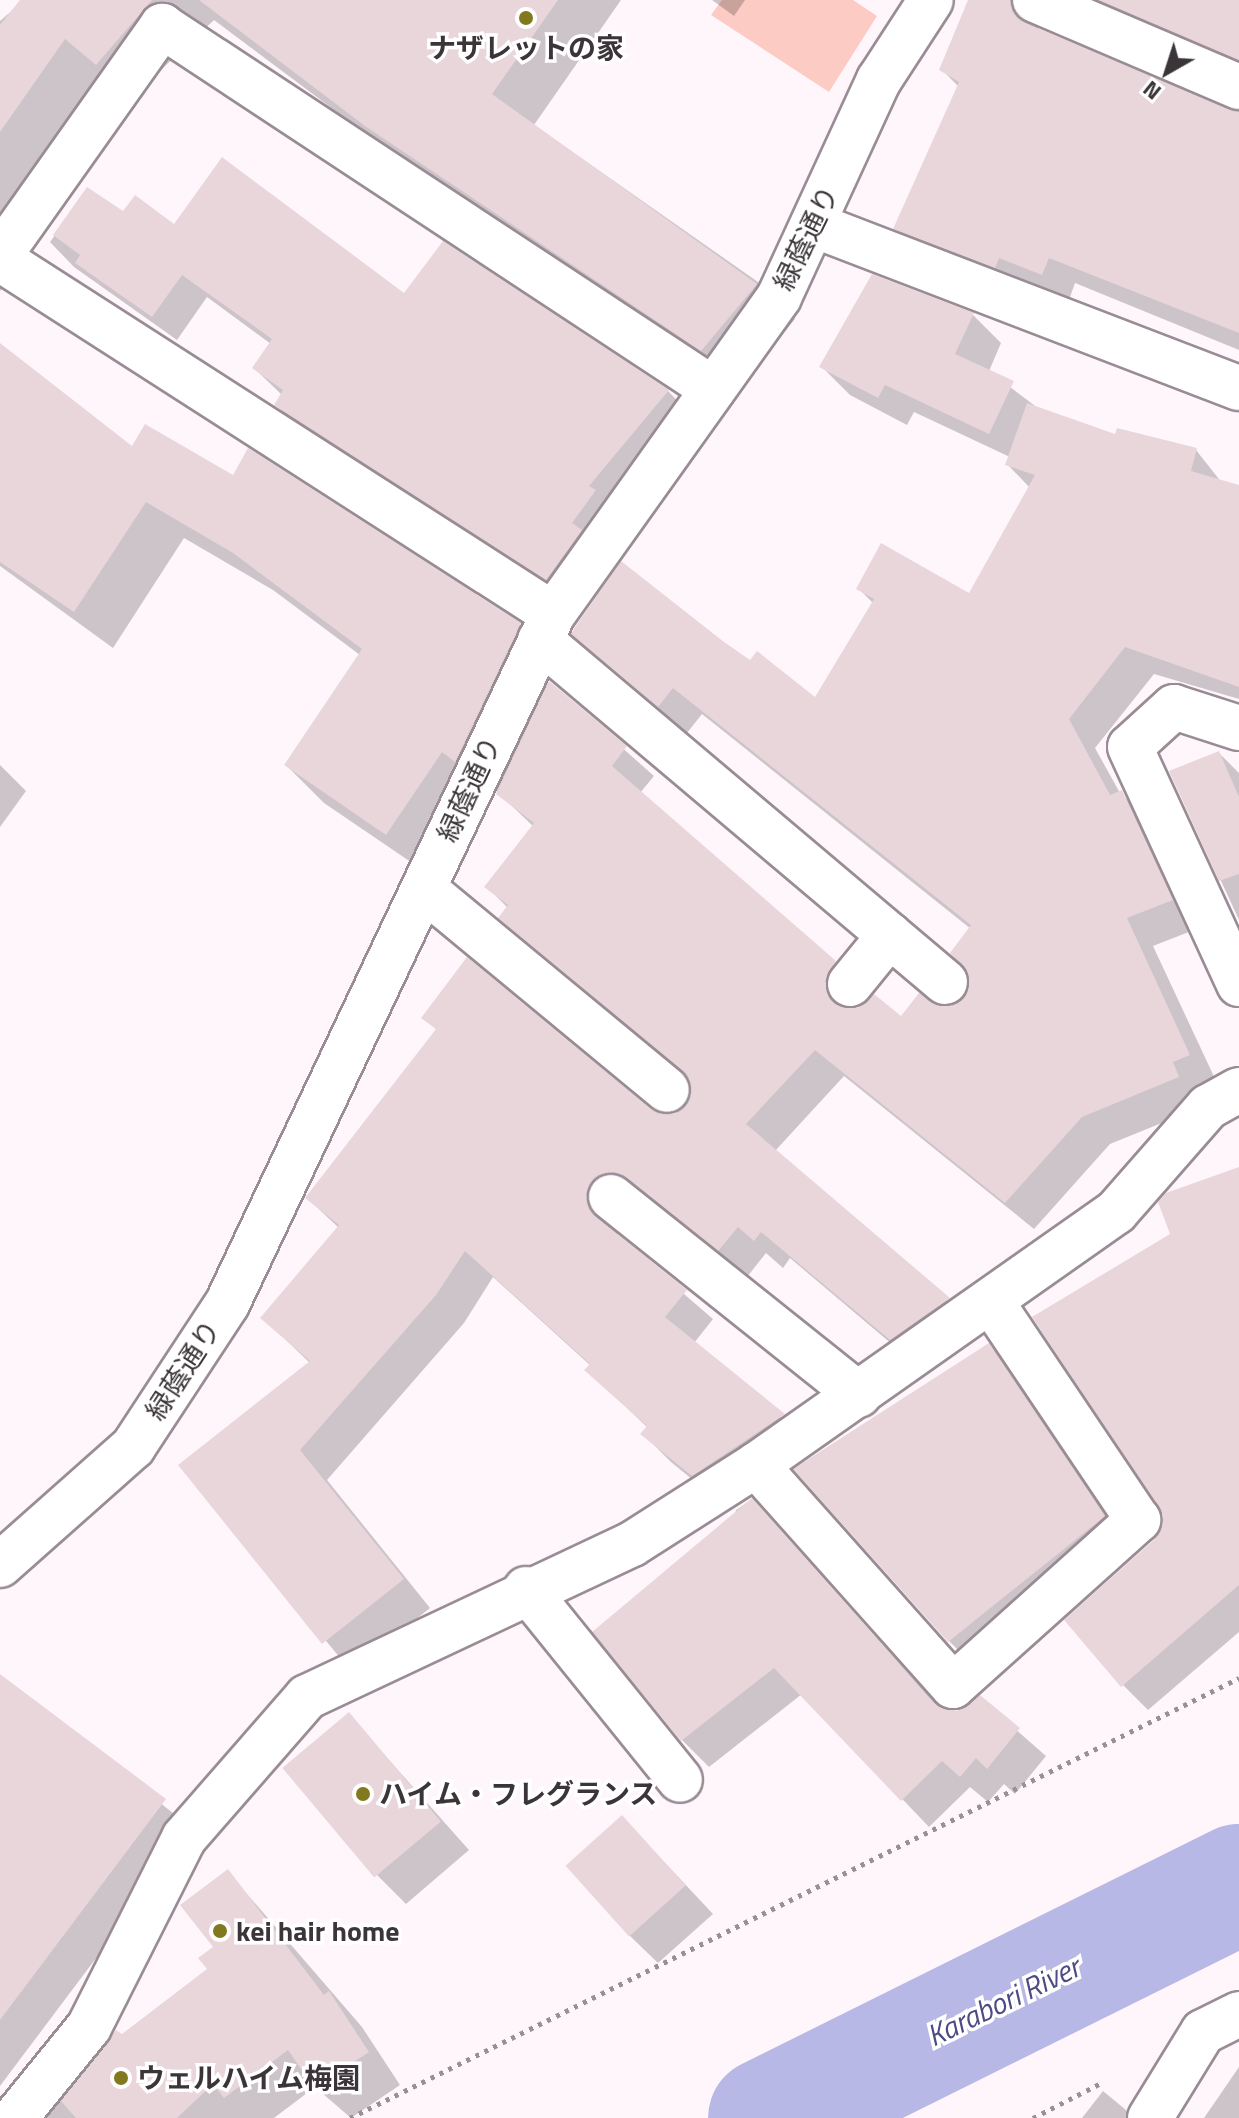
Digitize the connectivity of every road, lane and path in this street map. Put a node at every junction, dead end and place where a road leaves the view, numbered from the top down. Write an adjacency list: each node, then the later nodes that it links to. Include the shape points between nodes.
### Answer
1 (931, 0): 4 (street, 緑蔭通り, via 879,80)
2 (1035, 0): 3 (street)
3 (1239, 87)
4 (814, 225): 6 (street); 7 (street, 緑蔭通り, via 779,297)
5 (0, 257): 7 (street, via 162,26); 8 (street)
6 (1239, 388)
7 (713, 389): 8 (street, 緑蔭通り)
8 (546, 627): 10 (street, 緑蔭通り); 11 (street)
9 (1239, 728): 14 (street, via 1174,707 1130,747)
10 (424, 889): 15 (street); 21 (street, 緑蔭通り, via 227,1304 133,1447)
11 (890, 935): 12 (street); 13 (street)
12 (945, 982)
13 (850, 984)
14 (1239, 984)
15 (667, 1090)
16 (1239, 1090): 18 (street, via 1208,1107 1116,1212)
17 (611, 1197): 19 (street)
18 (991, 1301): 19 (street); 20 (street, via 1138,1520 953,1686)
19 (859, 1395): 20 (street)
20 (756, 1465): 22 (street, via 632,1544)
21 (0, 1565)
22 (526, 1589): 24 (street); 26 (street, via 307,1697 184,1838 89,2027)
23 (1239, 1678): 27 (path)
24 (680, 1780)
25 (1227, 2033): 28 (street)
26 (15, 2118)
27 (350, 2118)
28 (1150, 2118)

